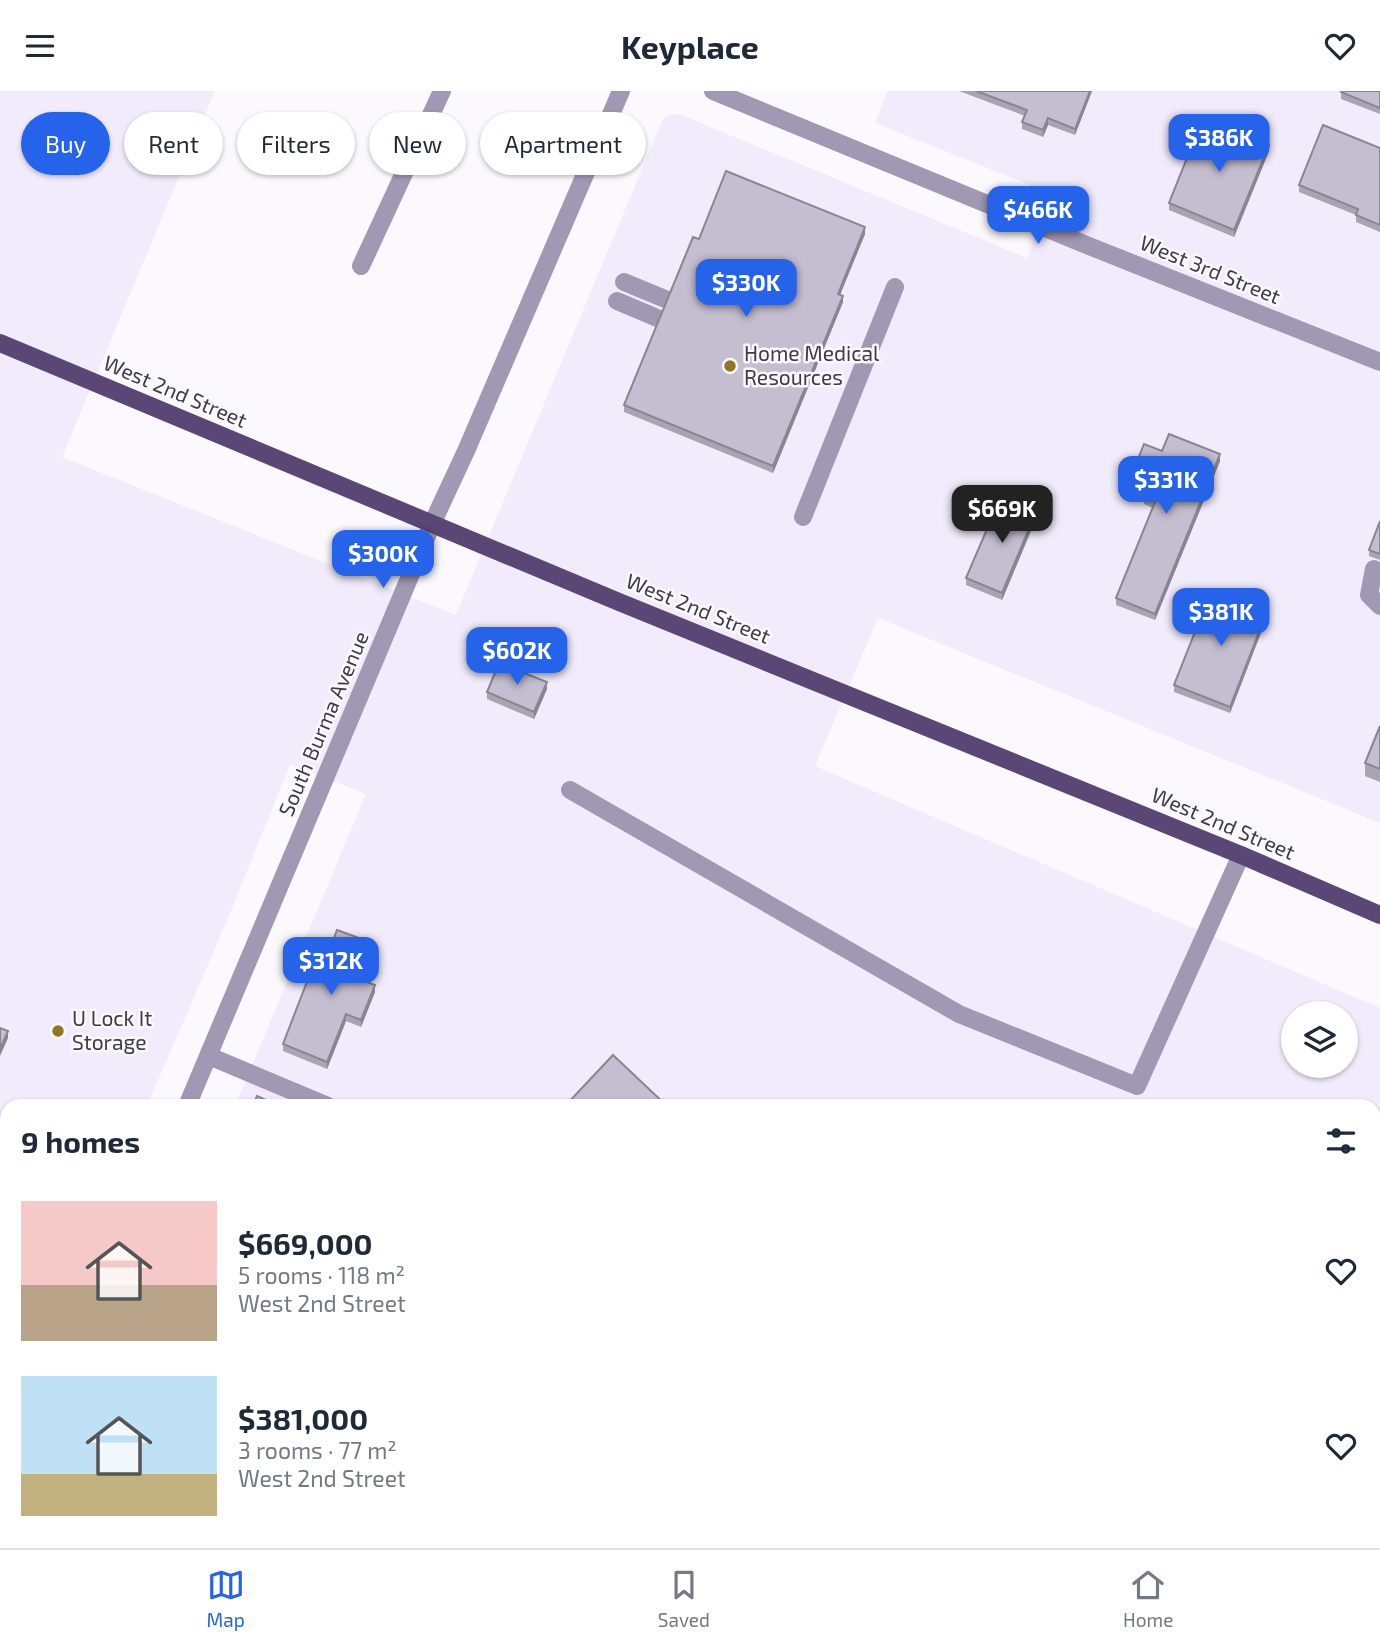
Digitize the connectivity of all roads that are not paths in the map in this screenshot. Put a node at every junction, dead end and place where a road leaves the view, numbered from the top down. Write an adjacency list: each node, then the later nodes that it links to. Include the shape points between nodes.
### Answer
1 (442, 91): 4 (street)
2 (621, 91): 13 (street, South Burma Avenue)
3 (713, 91): 11 (street, West 3rd Street)
4 (361, 266)
5 (624, 282): 8 (street)
6 (895, 287): 12 (street)
7 (617, 301): 9 (street)
8 (670, 301)
9 (662, 320)
10 (0, 343): 13 (main road, West 2nd Street)
11 (1380, 362)
12 (803, 517)
13 (432, 524): 17 (main road, West 2nd Street); 19 (street, South Burma Avenue)
14 (1374, 569): 15 (street, via 1368,595)
15 (1380, 606)
16 (570, 790): 17 (street, via 959,1014 1137,1086)
17 (1241, 855): 18 (main road, West 2nd Street)
18 (1380, 915)
19 (209, 1056): 20 (street, South Burma Avenue); 21 (street)
20 (190, 1099)
21 (311, 1099)

